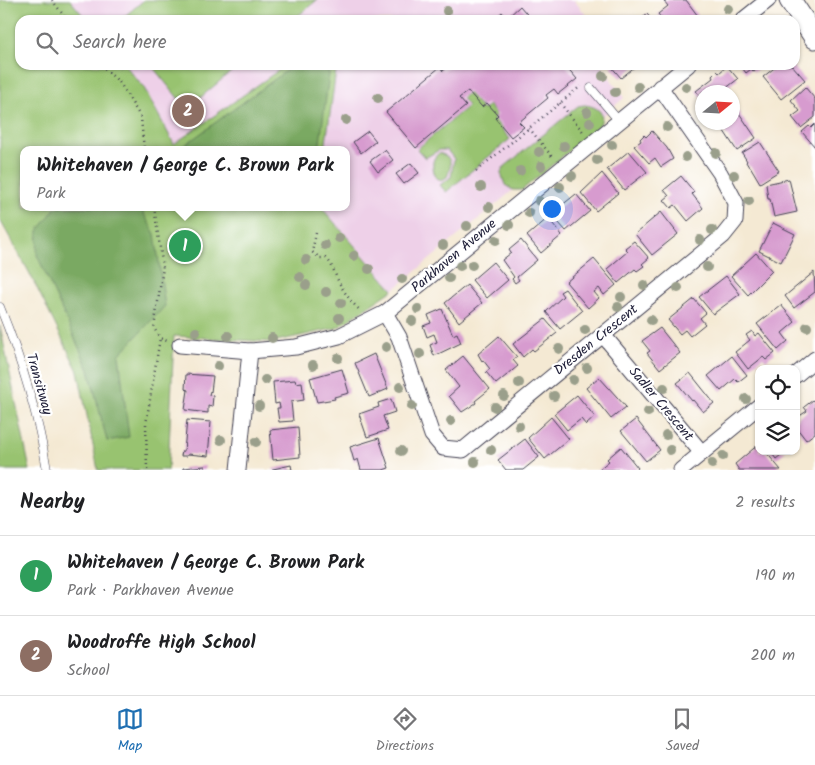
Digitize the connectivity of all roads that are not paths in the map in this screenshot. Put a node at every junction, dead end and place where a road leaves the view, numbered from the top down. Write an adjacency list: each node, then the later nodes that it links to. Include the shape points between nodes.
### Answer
1 (768, 0): 3 (street)
2 (790, 0): 4 (street)
3 (749, 15)
4 (800, 15)
5 (800, 15): 6 (street)
6 (815, 38)
7 (682, 70): 9 (street, Parkhaven Avenue)
8 (590, 84): 10 (lane)
9 (660, 87): 10 (street, Parkhaven Avenue); 13 (street, Dresden Crescent, via 720,173 736,202 735,221 723,236)
10 (619, 121): 12 (street, Parkhaven Avenue)
11 (0, 307): 20 (lane, Transitway, via 27,384)
12 (378, 316): 13 (street, Dresden Crescent, via 399,337 432,434 444,448 463,450); 15 (street, Parkhaven Avenue, via 339,336 296,347)
13 (603, 335): 19 (street, Sadler Crescent)
14 (180, 345): 15 (street, Parkhaven Avenue)
15 (250, 351): 21 (street)
16 (815, 359): 17 (street)
17 (800, 372)
18 (755, 409): 19 (street)
19 (702, 452): 22 (street, Sadler Crescent)
20 (47, 470)
21 (238, 470)
22 (681, 470)

